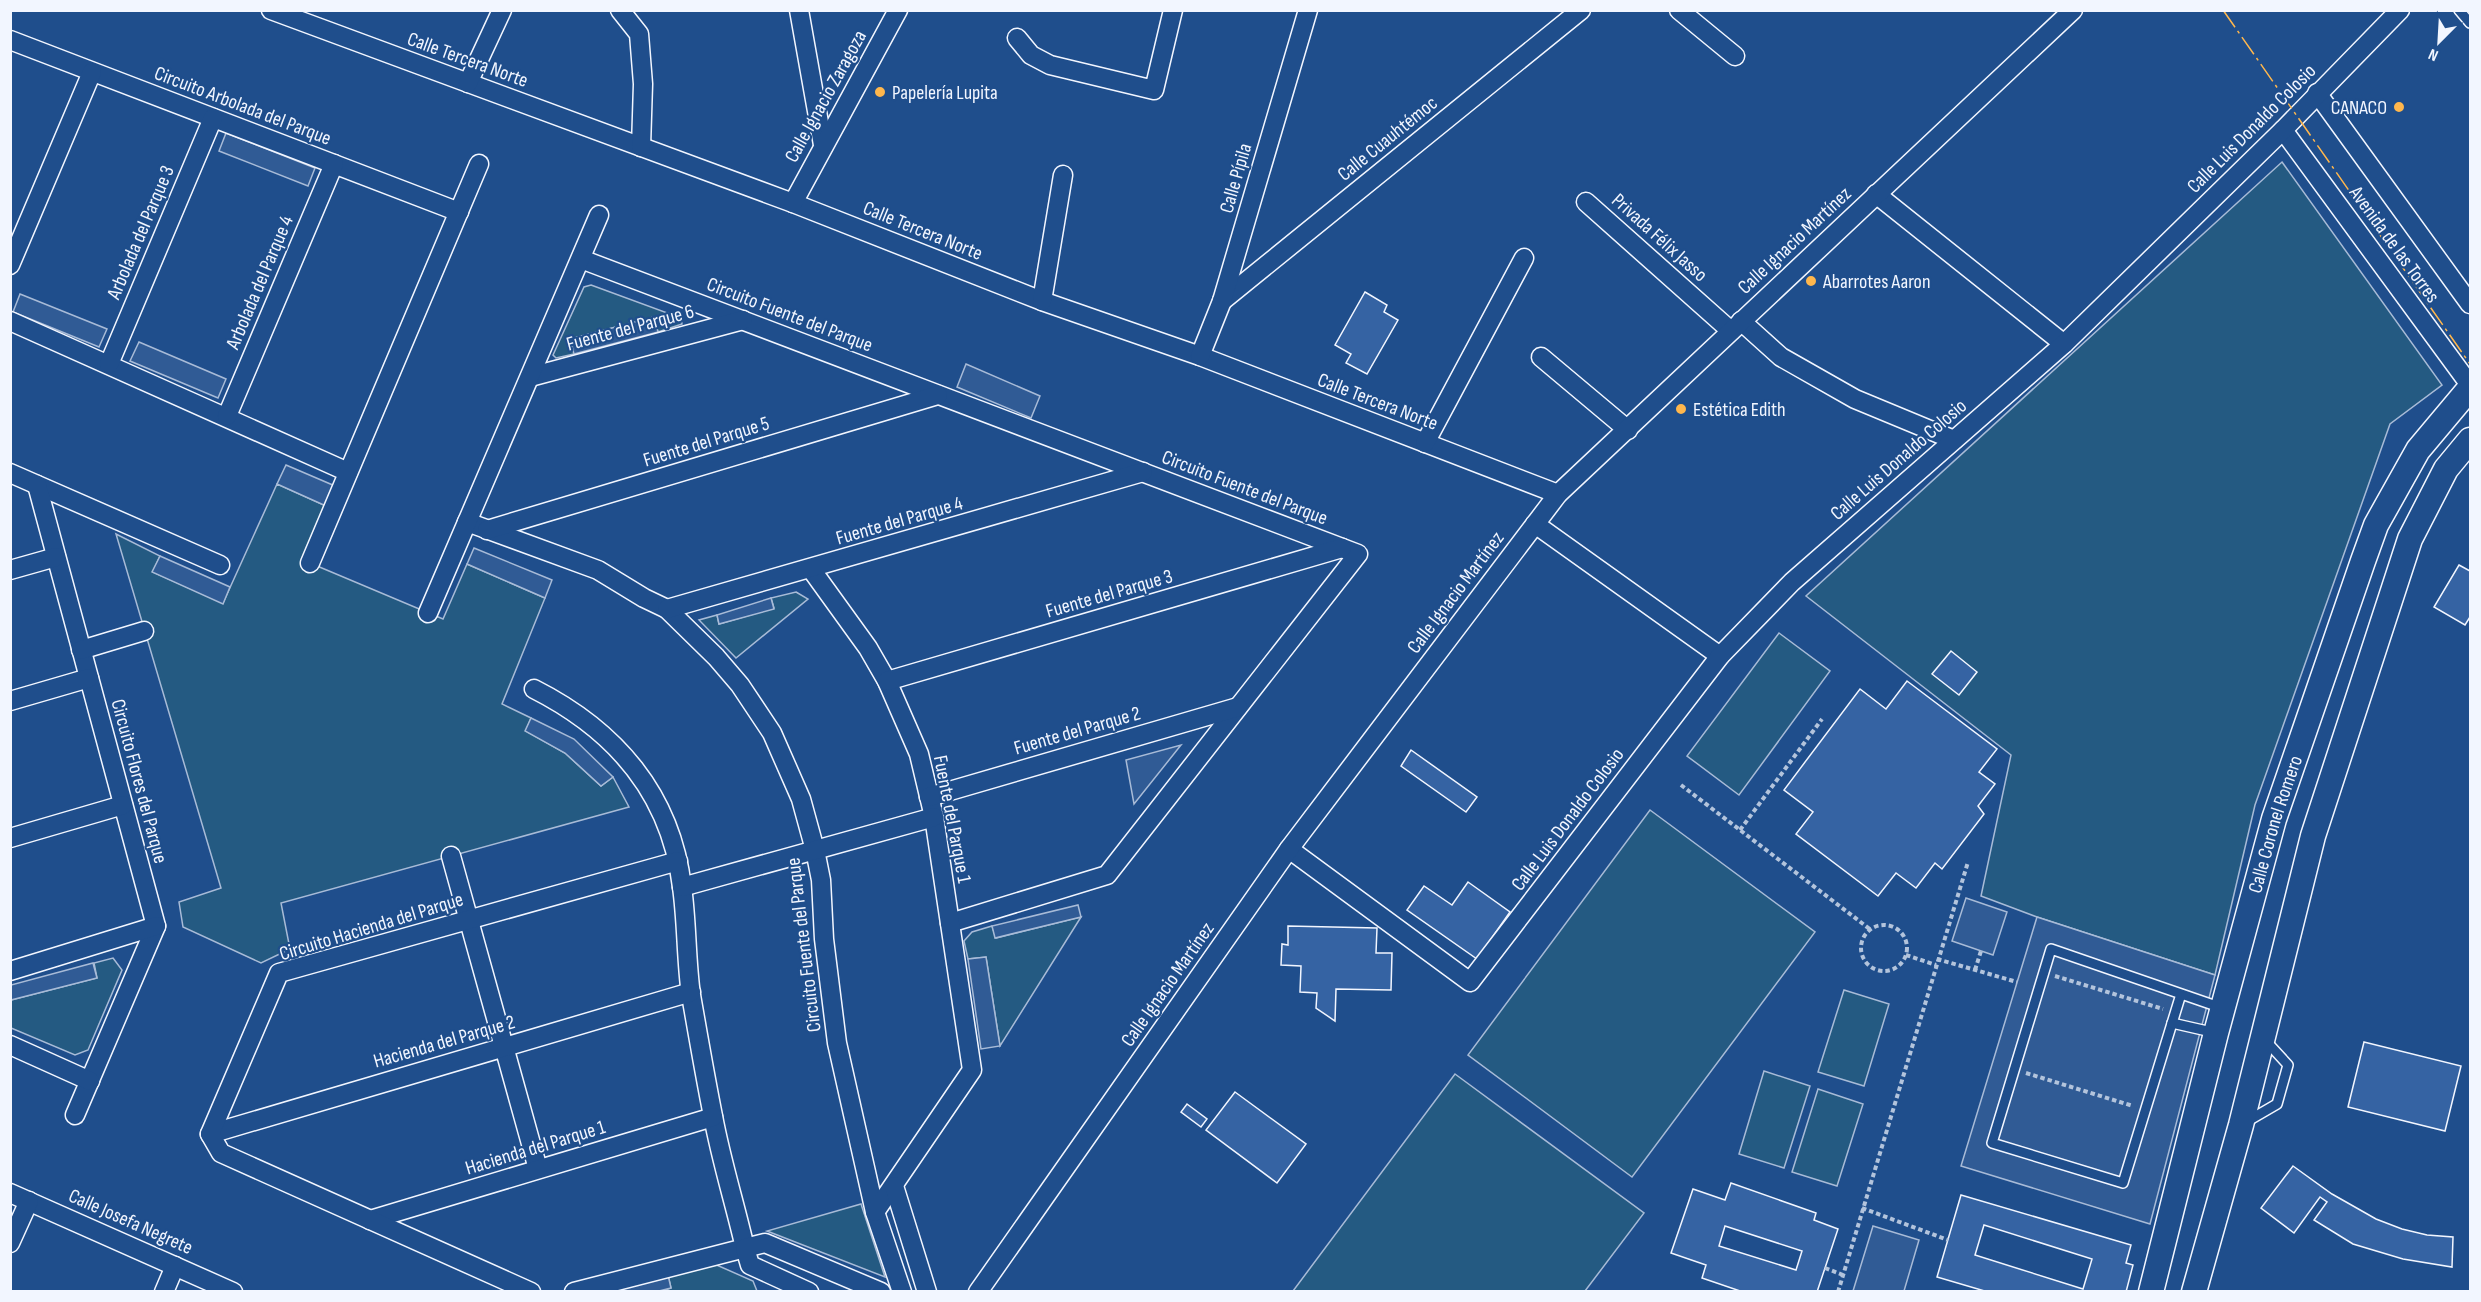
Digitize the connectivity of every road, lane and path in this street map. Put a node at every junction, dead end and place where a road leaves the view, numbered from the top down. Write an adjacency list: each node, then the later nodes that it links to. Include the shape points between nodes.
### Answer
1 (271, 10): 18 (street, Calle Tercera Norte)
2 (502, 10): 18 (street)
3 (620, 10): 23 (street, via 639,34 643,84)
4 (799, 10): 22 (street)
5 (898, 10): 22 (street, Calle Ignacio Zaragoza)
6 (1173, 10): 14 (street, via 1154,90 1050,65 1031,55)
7 (1308, 10): 36 (street, Calle Pípila)
8 (1581, 10): 36 (street, Calle Cuauhtémoc)
9 (1679, 10): 16 (street)
10 (2073, 10): 27 (street, Calle Ignacio Martínez)
11 (2400, 10): 19 (street, Calle Luis Donaldo Colosio)
12 (2458, 10): 13 (lane)
13 (2470, 23)
14 (1017, 38)
15 (10, 40): 17 (street, Circuito Arbolada del Parque)
16 (1734, 56)
17 (92, 72): 20 (street, Circuito Arbolada del Parque); 34 (street)
18 (468, 83): 23 (street, Calle Tercera Norte)
19 (2318, 93): 21 (street, Calle Luis Donaldo Colosio); 37 (street, Avenida de las Torres, via 2461,285)
20 (213, 118): 24 (street, Circuito Arbolada del Parque); 44 (street, Arbolada del Parque 3)
21 (2283, 130): 41 (street, Calle Luis Donaldo Colosio); 46 (street, Avenida de las Torres)
22 (823, 145): 29 (street, Calle Ignacio Zaragoza)
23 (641, 147): 29 (street, Calle Tercera Norte)
24 (334, 164): 30 (street, Circuito Arbolada del Parque); 48 (street, Arbolada del Parque 4)
25 (479, 164): 30 (street)
26 (1063, 175): 35 (street)
27 (1876, 194): 40 (street, Calle Ignacio Martínez); 41 (street)
28 (1586, 202): 40 (street, Privada Félix Jasso)
29 (793, 203): 35 (street, Calle Tercera Norte)
30 (459, 212): 53 (street)
31 (599, 215): 33 (street)
32 (1524, 258): 52 (street)
33 (581, 259): 38 (street, Circuito Fuente del Parque); 45 (street)
34 (10, 265)
35 (1042, 301): 42 (street, Calle Tercera Norte)
36 (1222, 302): 42 (street, Calle Pípila)
37 (2470, 304)
38 (743, 320): 45 (street, Fuente del Parque 6); 47 (street, Circuito Fuente del Parque)
39 (10, 321): 44 (street)
40 (1736, 326): 49 (street, Calle Ignacio Martínez); 50 (street, Privada Félix Jasso, via 1855,399)
41 (2064, 344): 50 (street, Calle Luis Donaldo Colosio)
42 (1200, 356): 52 (street, Calle Tercera Norte)
43 (1541, 357): 49 (street)
44 (108, 364): 48 (street)
45 (530, 377): 58 (street)
46 (2470, 386): 103 (main road, Calle Coronel Romero, via 2418,450 2376,525 2274,819)
47 (938, 395): 54 (street, Circuito Fuente del Parque); 60 (street, Fuente del Parque 5)
48 (227, 416): 53 (street)
49 (1628, 430): 57 (street, Calle Ignacio Martínez)
50 (1954, 440): 71 (street, Calle Luis Donaldo Colosio, via 1792,582)
51 (2470, 440): 140 (main road, Calle Coronel Romero, via 2446,469 2410,539 2313,836 2264,1039)
52 (1425, 443): 57 (street, Calle Tercera Norte)
53 (348, 472): 63 (street)
54 (1143, 472): 61 (street, Circuito Fuente del Parque); 65 (street, Fuente del Parque 4)
55 (10, 473): 56 (street)
56 (37, 485): 62 (street, Circuito Flores del Parque); 64 (street)
57 (1558, 494): 59 (street, Calle Ignacio Martínez)
58 (467, 522): 60 (street, Circuito Fuente del Parque); 68 (street)
59 (1535, 524): 71 (street); 84 (street, Calle Ignacio Martínez)
60 (487, 530): 67 (street, Circuito Fuente del Parque, via 598,570)
61 (1342, 548): 73 (street, Fuente del Parque 3); 76 (street, Circuito Fuente del Parque, via 1358,554)
62 (56, 557): 66 (street); 70 (street, Circuito Flores del Parque)
63 (310, 563)
64 (220, 565)
65 (811, 568): 67 (street, Fuente del Parque 4); 73 (street, Fuente del Parque 1)
66 (10, 570)
67 (667, 609): 85 (street, Circuito Fuente del Parque, via 716,657 761,716 790,770)
68 (428, 613)
69 (144, 631): 70 (street)
70 (81, 650): 72 (street, Circuito Flores del Parque)
71 (1720, 656): 84 (street, Calle Luis Donaldo Colosio, via 1470,982)
72 (89, 678): 75 (street); 80 (street, Circuito Flores del Parque)
73 (887, 681): 79 (street, Fuente del Parque 1, via 919,754)
74 (534, 689): 87 (street, via 572,711 621,751 664,816)
75 (10, 701)
76 (1238, 707): 79 (street, Fuente del Parque 2); 91 (street, Circuito Fuente del Parque, via 1107,875)
77 (1822, 719): 82 (path)
78 (1681, 785): 82 (path)
79 (929, 797): 81 (street, Fuente del Parque 1)
80 (123, 805): 83 (street); 92 (street, Circuito Flores del Parque)
81 (933, 817): 85 (street); 91 (street, Fuente del Parque 1)
82 (1740, 830): 93 (path)
83 (10, 838)
84 (1289, 849): 137 (street, Calle Ignacio Martínez)
85 (815, 850): 89 (street); 120 (street, Circuito Fuente del Parque, via 837,1043)
86 (451, 856): 90 (street)
87 (678, 861): 89 (street); 90 (street, Circuito Hacienda del Parque)
88 (1968, 862): 96 (path)
89 (682, 887): 101 (street)
90 (469, 920): 108 (street); 114 (street, Circuito Hacienda del Parque, via 279,973)
91 (950, 923): 116 (street, Fuente del Parque 1, via 972,1070)
92 (156, 926): 98 (street); 110 (street)
93 (1871, 930): 95 (path, via 1881,925 1896,928 1906,940); 95 (path, via 1861,946 1869,966 1891,971)
94 (1981, 951): 97 (path)
95 (1906, 955): 96 (path)
96 (1936, 962): 97 (path); 119 (path)
97 (1975, 970): 100 (path)
98 (10, 971)
99 (2044, 972): 102 (lane, via 2051,949); 104 (path); 109 (lane)
100 (2017, 982)
101 (691, 992): 108 (street, Hacienda del Parque 2); 113 (street)
102 (2181, 994): 103 (lane); 104 (lane)
103 (2222, 1008): 106 (main road, Calle Coronel Romero)
104 (2175, 1013): 105 (lane)
105 (2172, 1023): 106 (lane); 111 (lane)
106 (2216, 1033): 139 (main road, Calle Coronel Romero)
107 (10, 1046): 110 (street)
108 (505, 1047): 114 (street, Hacienda del Parque 2); 115 (street)
109 (2014, 1069): 111 (path); 111 (lane, via 1992,1143 2123,1184)
110 (90, 1081): 112 (street)
111 (2145, 1110)
112 (75, 1115)
113 (713, 1118): 115 (street, Hacienda del Parque 1); 124 (street)
114 (210, 1134): 121 (street, via 221,1153)
115 (538, 1169): 121 (street, Hacienda del Parque 1)
116 (894, 1186): 120 (street); 136 (street)
117 (10, 1192): 118 (street, Calle Josefa Negrete)
118 (29, 1201): 123 (street); 125 (street, Calle Josefa Negrete)
119 (1862, 1208): 122 (path); 127 (path)
120 (875, 1212): 135 (street, Circuito Fuente del Parque)
121 (370, 1220): 131 (street)
122 (1948, 1240)
123 (10, 1243)
124 (746, 1248): 128 (street, via 750,1265); 132 (street); 134 (street, via 765,1243)
125 (175, 1266): 129 (street); 130 (street, Calle Josefa Negrete)
126 (1825, 1268): 127 (path)
127 (1843, 1275): 138 (path)
128 (775, 1285): 133 (street)
129 (164, 1292)
130 (233, 1292)
131 (531, 1292)
132 (574, 1292)
133 (809, 1292)
134 (881, 1292)
135 (902, 1292)
136 (927, 1292)
137 (978, 1292)
138 (1838, 1292)
139 (2151, 1292)
140 (2194, 1292)

